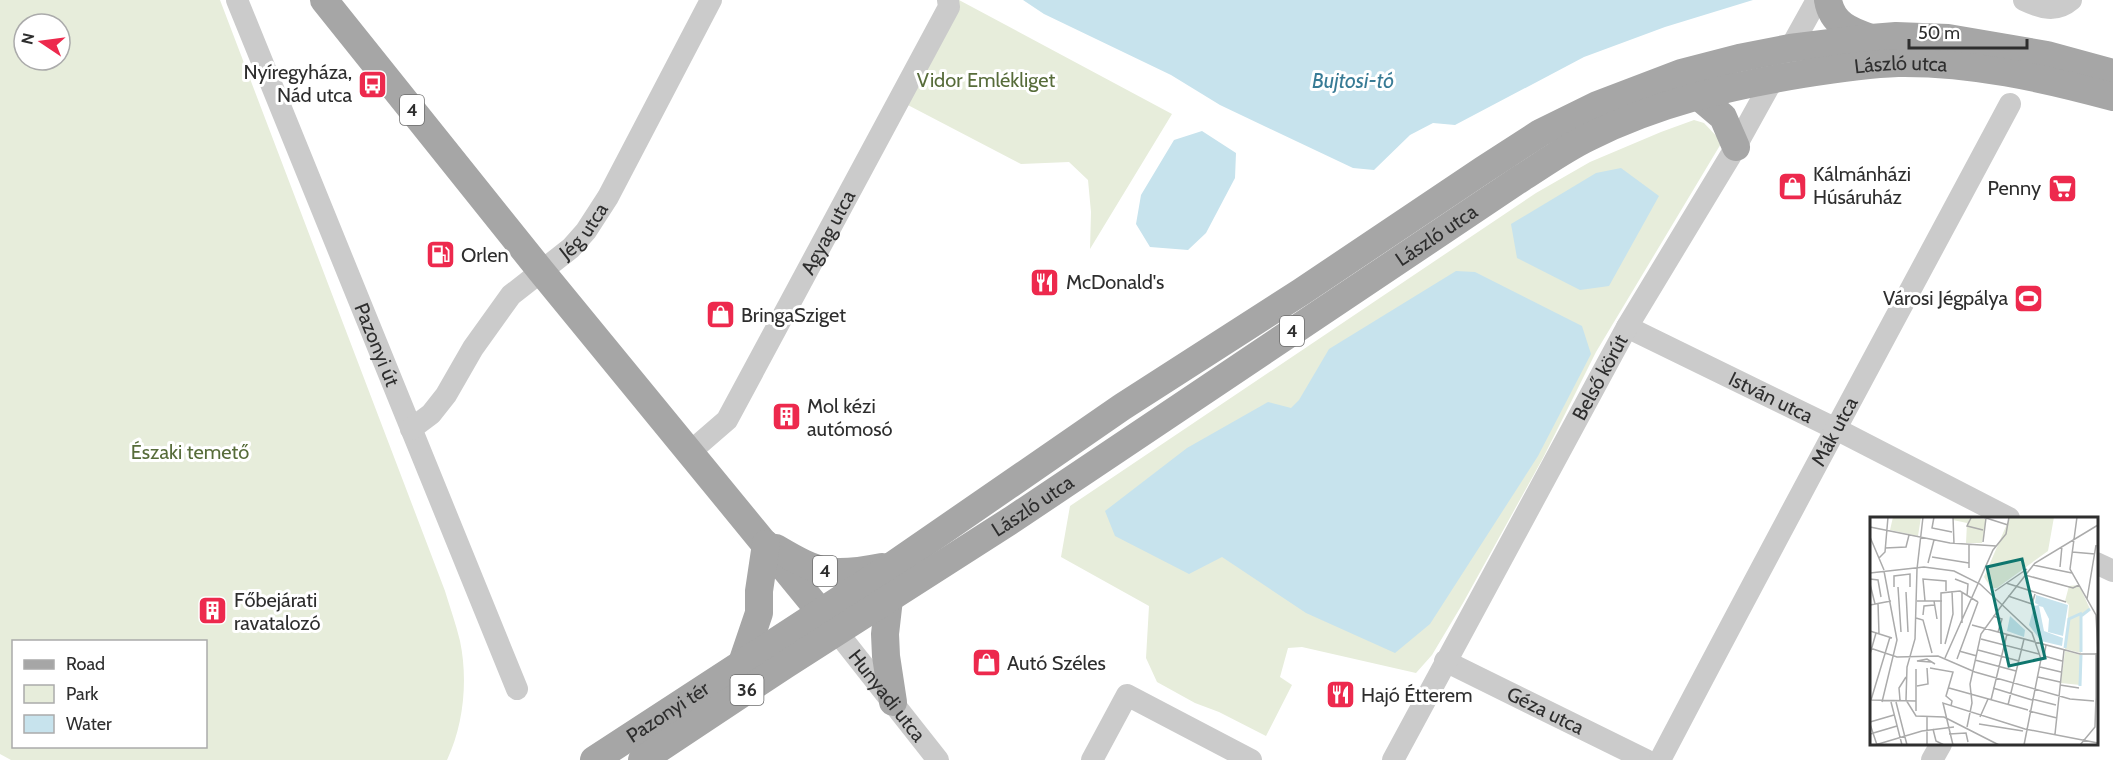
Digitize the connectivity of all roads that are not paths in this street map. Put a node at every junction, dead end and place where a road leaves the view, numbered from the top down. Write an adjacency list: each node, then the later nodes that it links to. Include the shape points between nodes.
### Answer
1 (237, 0): 20 (street, Pazonyi út)
2 (711, 0): 18 (street, Jég utca, via 608,197 571,248)
3 (948, 0): 22 (street, Agyag utca, via 949,7 727,420)
4 (1817, 0): 10 (street, Belső körút)
5 (1828, 0): 9 (main road, via 1835,19 1849,31)
6 (2024, 0): 8 (street, via 2048,9)
7 (326, 1): 18 (main road, 4)
8 (2071, 1)
9 (1871, 38): 10 (main road, László utca / 4); 11 (main road, László utca / 4, via 1948,38 2047,55)
10 (1790, 48): 12 (street, Belső körút); 17 (main road, László utca / 4, via 1681,73 1597,105 1540,133 1483,170)
11 (2113, 73)
12 (1772, 79): 13 (main road, László utca / 4); 14 (main road, László utca / 4, via 1841,68 1909,64 1977,68 2061,83); 16 (street, Belső körút)
13 (1697, 95): 16 (main road, via 1723,117); 17 (main road, László utca / 4, via 1587,138 1496,194)
14 (2113, 98)
15 (2010, 105): 21 (street, Mák utca)
16 (1736, 147): 19 (street, Belső körút)
17 (1436, 219): 26 (main road, László utca / 4, via 1122,407); 28 (main road, László utca / 4, via 1013,519)
18 (541, 271): 20 (street, Jég utca, via 511,295 446,395); 22 (main road, 4)
19 (1628, 327): 21 (street, István utca); 30 (street, Belső körút)
20 (411, 429): 32 (street, Pazonyi út)
21 (1836, 429): 23 (street, István utca); 42 (street, Mák utca)
22 (690, 452): 24 (main road, 4)
23 (2005, 517)
24 (765, 543): 26 (main road, 4, via 805,565 832,573); 29 (main road, Hunyadi utca / 4); 31 (main road, via 759,613)
25 (2098, 564): 27 (street)
26 (893, 565): 29 (main road, László utca)
27 (2113, 571)
28 (889, 599): 29 (main road, László utca / 4); 33 (main road, via 885,634)
29 (829, 622): 31 (main road, 36); 33 (street, Hunyadi utca); 36 (main road, Pazonyi tér / 36)
30 (1445, 661): 40 (street, Belső körút); 41 (street, Géza utca)
31 (742, 663): 35 (main road, Pazonyi tér / 36)
32 (516, 688)
33 (893, 702): 37 (street, Hunyadi utca)
34 (1940, 745): 43 (street)
35 (594, 760)
36 (642, 760)
37 (938, 760)
38 (1092, 760): 39 (street, via 1127,694)
39 (1251, 760)
40 (1393, 760)
41 (1646, 760)
42 (1660, 760)
43 (1932, 760)

